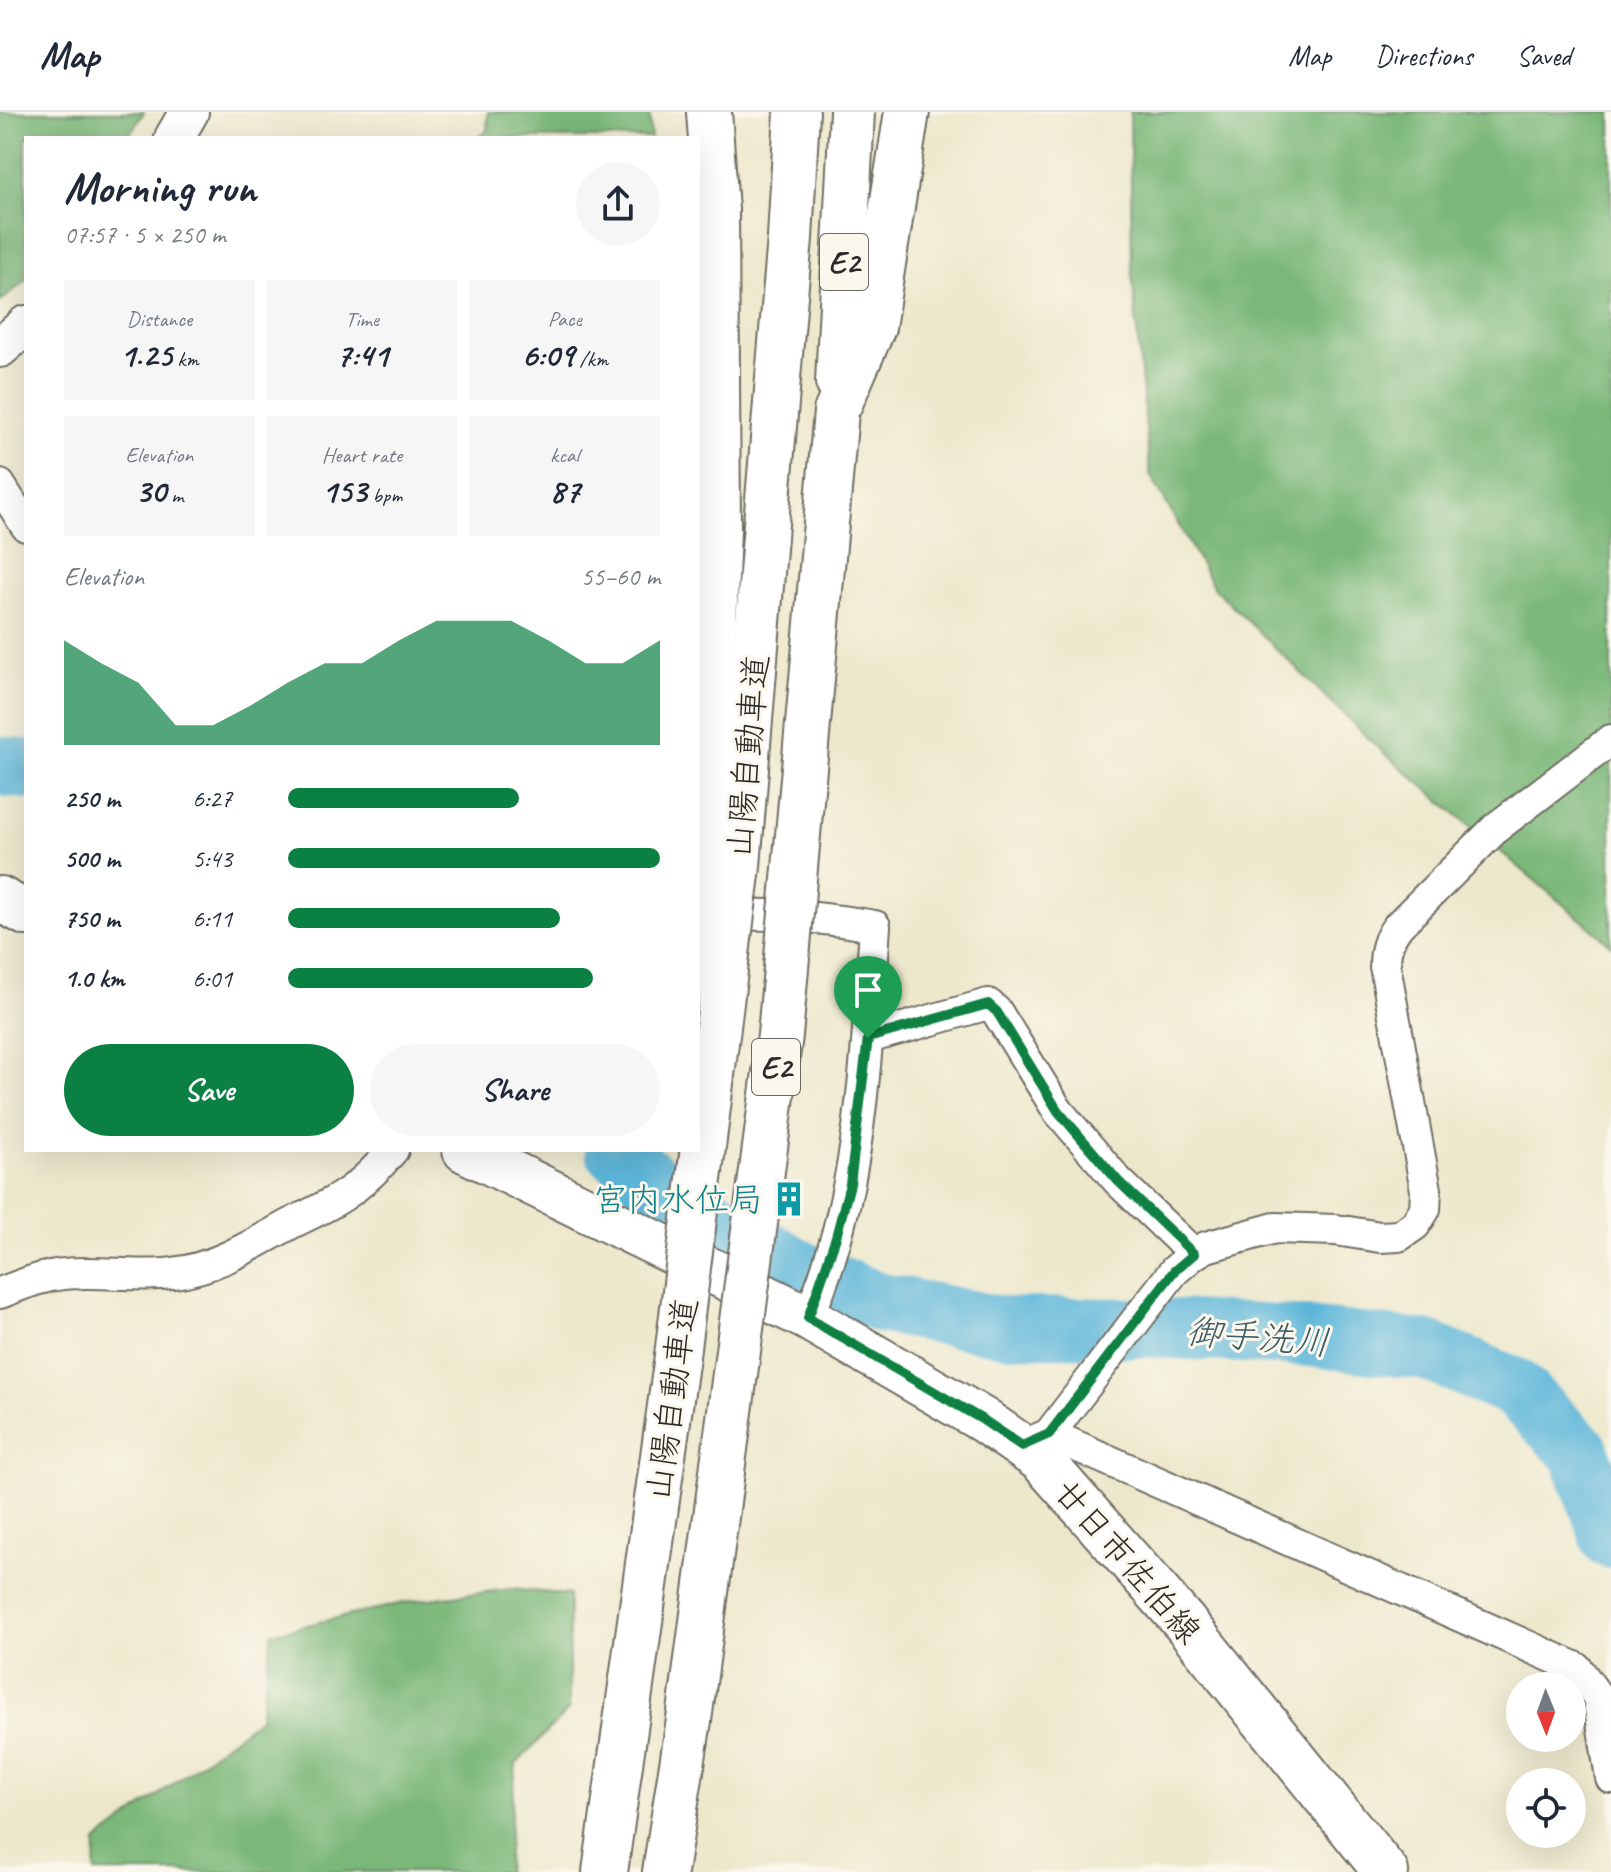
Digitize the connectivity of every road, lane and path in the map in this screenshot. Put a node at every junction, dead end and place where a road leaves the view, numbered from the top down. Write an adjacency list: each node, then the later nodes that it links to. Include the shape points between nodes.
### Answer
1 (189, 112): 6 (street)
2 (709, 112): 16 (main road, bridge, via 716,210 718,531)
3 (797, 112): 24 (main road, 山陽自動車道 / E2, bridge, via 738,866)
4 (852, 112): 9 (main road, 山陽自動車道 / E2)
5 (907, 112): 9 (main road, via 873,327)
6 (175, 136)
7 (24, 327): 8 (street)
8 (0, 348)
9 (836, 412): 28 (main road, 山陽自動車道 / E2, bridge, via 780,1035)
10 (0, 485): 11 (street)
11 (24, 523)
12 (1611, 740): 21 (street, via 1497,827 1389,937 1385,966 1426,1190 1425,1209 1415,1225 1399,1236 1380,1237 1275,1228)
13 (0, 899): 14 (main road)
14 (24, 912)
15 (700, 920): 17 (street, via 732,915 822,918 875,926)
16 (700, 934)
17 (868, 1038): 21 (street, via 988,1004 1058,1111 1118,1181); 23 (street, via 850,1184)
18 (391, 1152): 22 (street, via 342,1196 205,1266 174,1273 63,1274)
19 (469, 1152): 23 (main road, 廿日市佐伯線)
20 (688, 1152): 24 (main road, bridge)
21 (1194, 1254): 25 (street, via 1174,1271)
22 (0, 1293)
23 (811, 1310): 25 (main road, 廿日市佐伯線, via 983,1420)
24 (677, 1356): 27 (main road, 山陽自動車道 / E2)
25 (1035, 1440): 26 (street, via 1577,1668 1598,1697); 29 (main road, 廿日市佐伯線, via 1041,1460 1184,1622)
26 (1611, 1778)
27 (605, 1872)
28 (665, 1872)
29 (1386, 1872)

